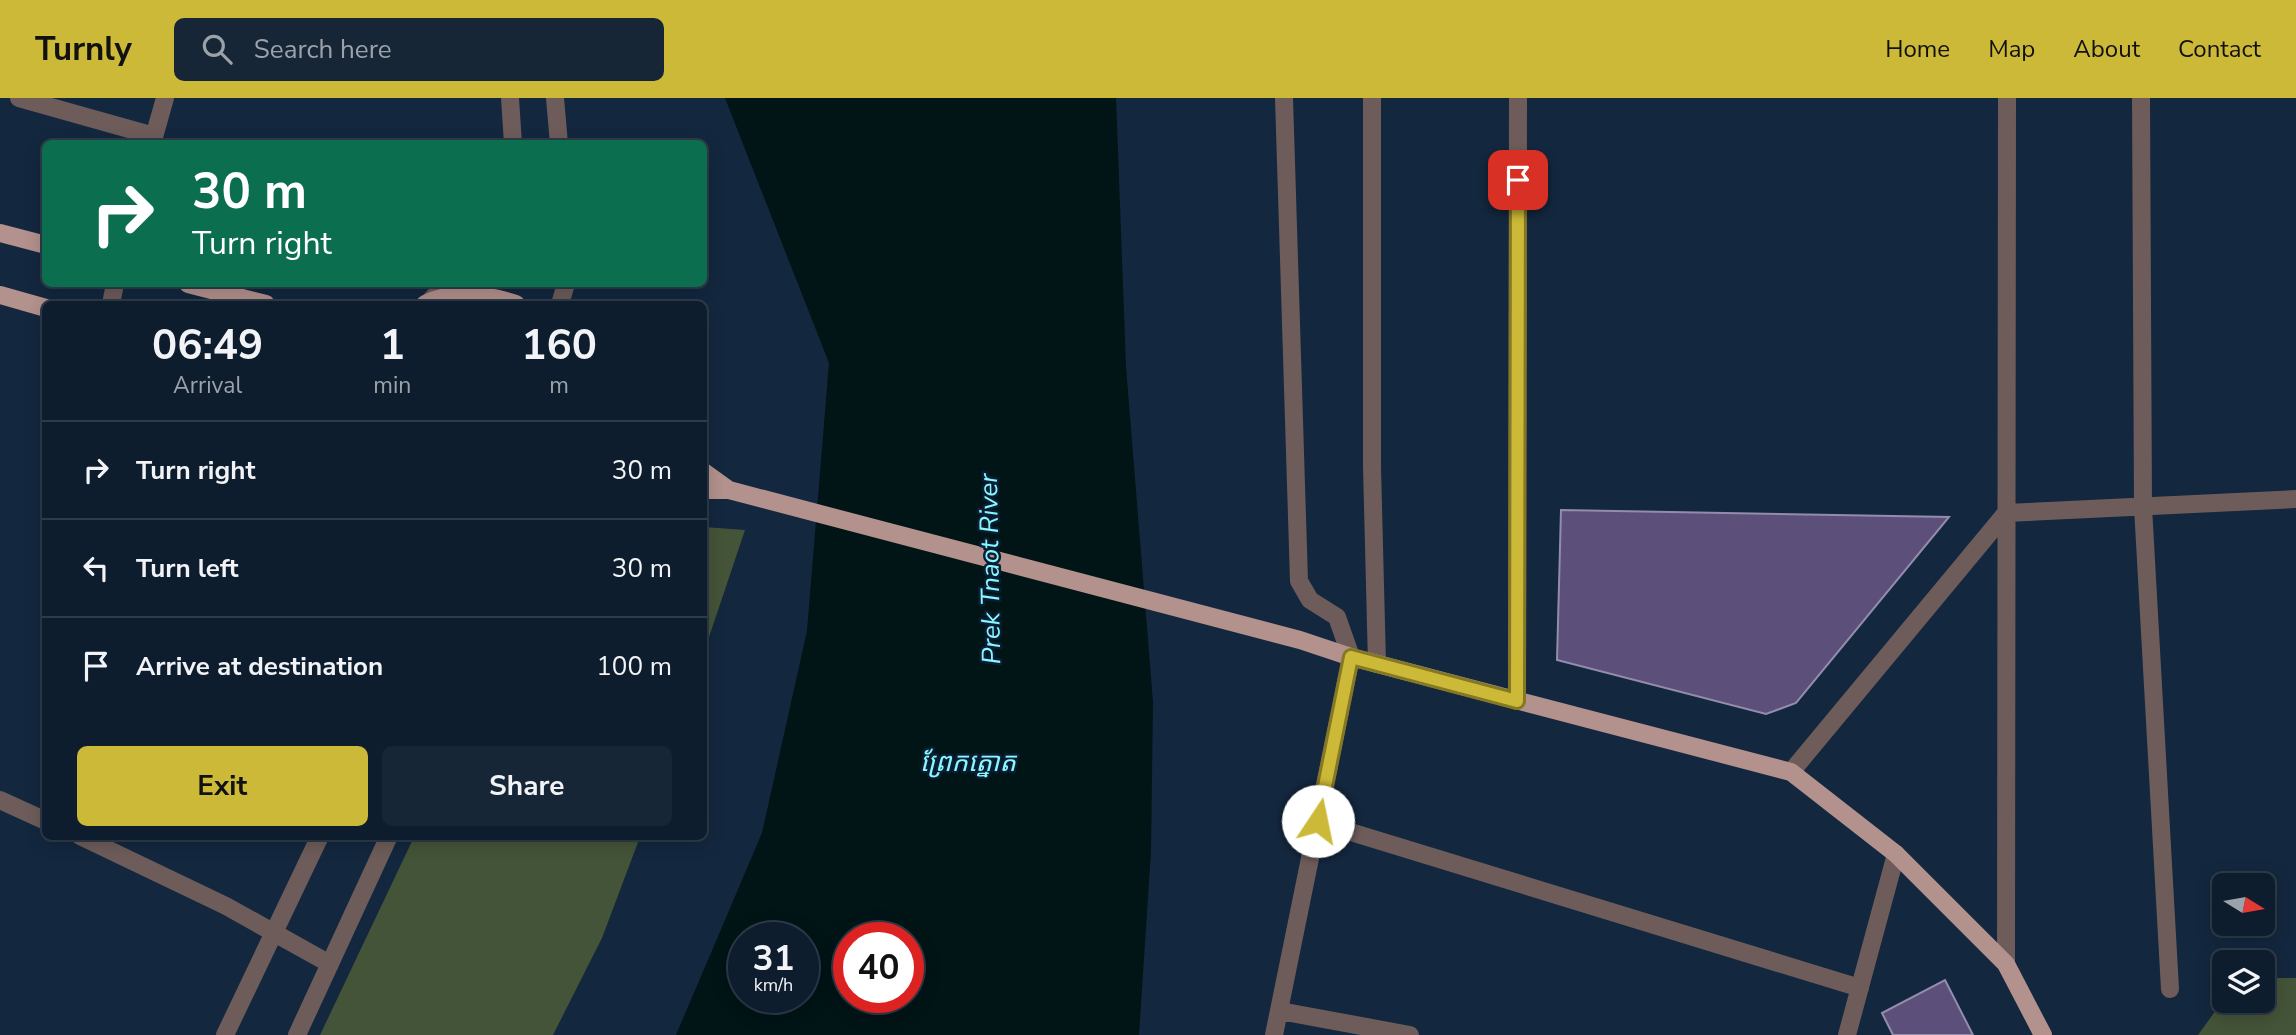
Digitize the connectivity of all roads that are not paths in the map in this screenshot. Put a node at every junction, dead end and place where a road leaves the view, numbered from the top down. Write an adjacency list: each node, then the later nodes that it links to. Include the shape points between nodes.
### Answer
1 (19, 98): 10 (street)
2 (165, 98): 10 (street)
3 (510, 98): 11 (street)
4 (555, 98): 12 (street)
5 (1284, 98): 29 (street, via 1299,581 1310,600 1337,617)
6 (1372, 98): 30 (street)
7 (1518, 98): 31 (street)
8 (2007, 98): 28 (street)
9 (2141, 98): 27 (street)
10 (153, 140)
11 (513, 140)
12 (559, 140)
13 (0, 233): 14 (main road)
14 (42, 244)
15 (200, 287): 18 (main road)
16 (443, 287): 19 (street)
17 (0, 295): 22 (main road)
18 (254, 301)
19 (429, 301)
20 (434, 301): 21 (main road, via 474,294)
21 (506, 301)
22 (42, 307)
23 (707, 474): 25 (main road)
24 (707, 490): 25 (main road)
25 (729, 490): 29 (main road)
26 (2296, 499): 27 (street)
27 (2143, 507): 28 (street); 44 (street)
28 (2006, 513): 32 (street); 42 (street)
29 (1351, 657): 30 (main road); 35 (street)
30 (1377, 664): 31 (main road)
31 (1517, 701): 32 (main road)
32 (1790, 772): 39 (main road)
33 (0, 800): 34 (street)
34 (42, 819)
35 (1318, 821): 43 (street); 45 (street)
36 (88, 840): 40 (street)
37 (318, 840): 40 (street)
38 (387, 840): 41 (street)
39 (1896, 854): 42 (main road); 43 (street)
40 (276, 933): 41 (street); 46 (street)
41 (330, 964): 47 (street)
42 (2006, 964): 51 (main road)
43 (1860, 988): 50 (street)
44 (2170, 989)
45 (1280, 1011): 48 (street); 49 (street)
46 (225, 1035)
47 (297, 1035)
48 (1274, 1035)
49 (1410, 1035)
50 (1847, 1035)
51 (2043, 1035)

